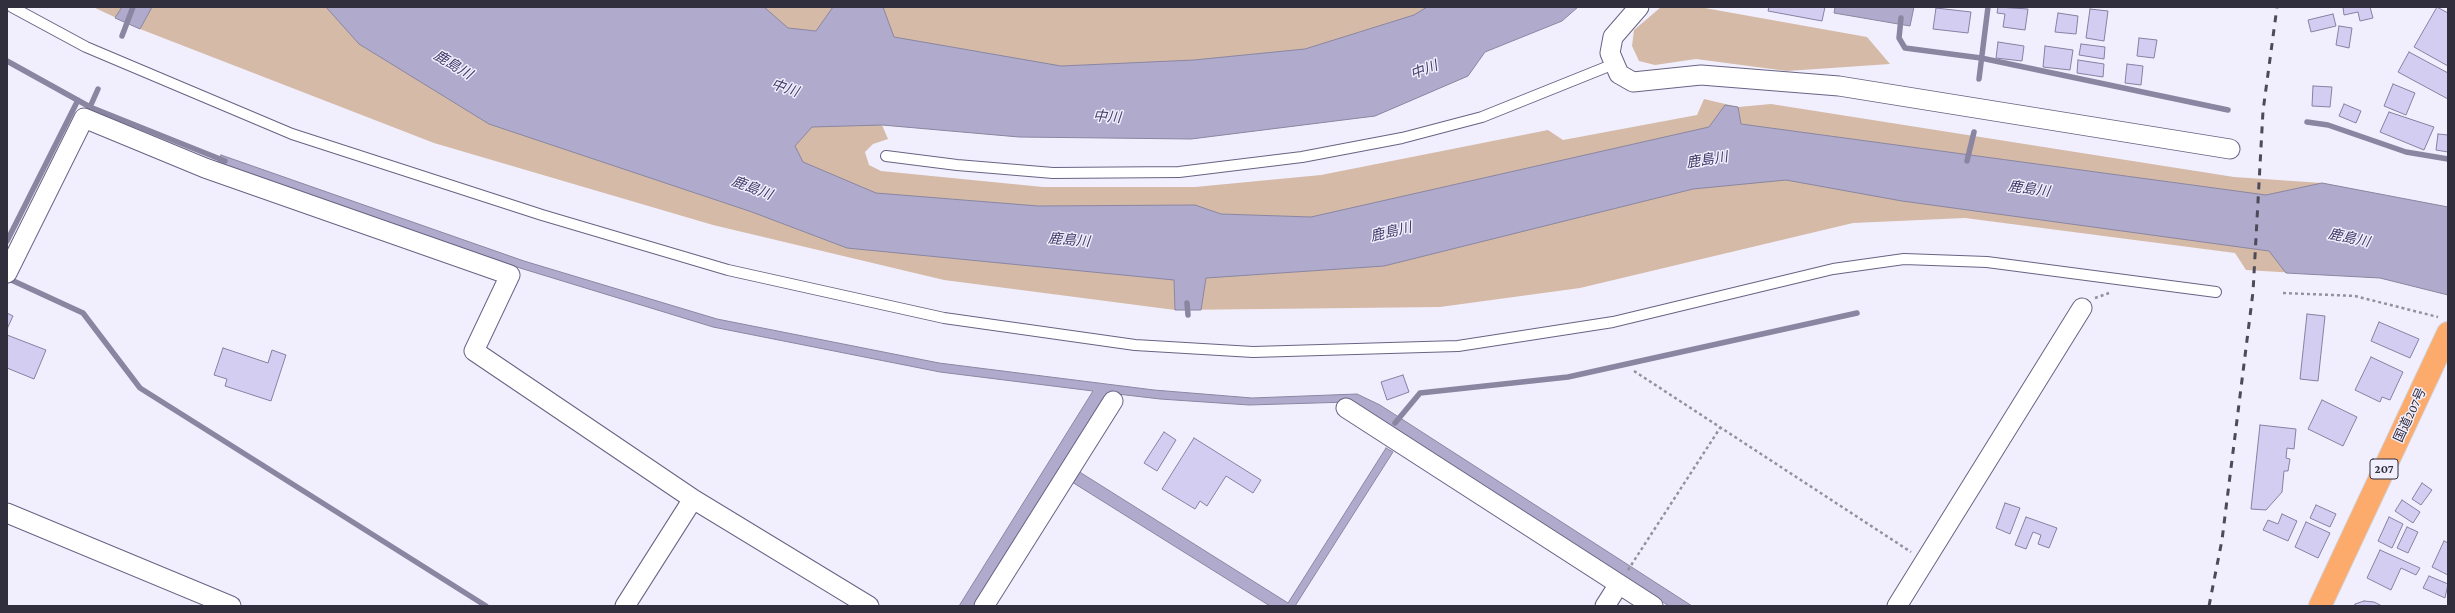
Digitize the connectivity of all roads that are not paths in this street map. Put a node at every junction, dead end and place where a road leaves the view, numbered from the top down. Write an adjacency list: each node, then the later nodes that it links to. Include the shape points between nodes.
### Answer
1 (12, 7): 7 (lane, via 86,47 292,134 542,215 728,270 944,318 1135,345 1253,352 1458,346 1614,322 1833,269 1904,259 1987,262)
2 (1639, 7): 3 (street, via 1613,37 1610,53)
3 (1614, 64): 4 (street, via 1619,74 1633,82 1701,75 1839,86); 5 (lane, via 1482,117 1402,138 1302,158 1179,172 1053,173)
4 (2230, 149)
5 (886, 156)
6 (8, 268): 12 (street, via 84,118 204,168 510,275 474,351)
7 (2216, 292)
8 (2082, 308): 21 (street)
9 (2444, 325): 22 (highway, 国道207号 / 207)
10 (1113, 401): 18 (street)
11 (1346, 408): 14 (street)
12 (693, 499): 16 (street); 17 (street)
13 (7, 513): 15 (street)
14 (1619, 584): 19 (street); 20 (street)
15 (231, 606)
16 (624, 606)
17 (869, 606)
18 (984, 606)
19 (1605, 606)
20 (1653, 606)
21 (1897, 606)
22 (2320, 606)

